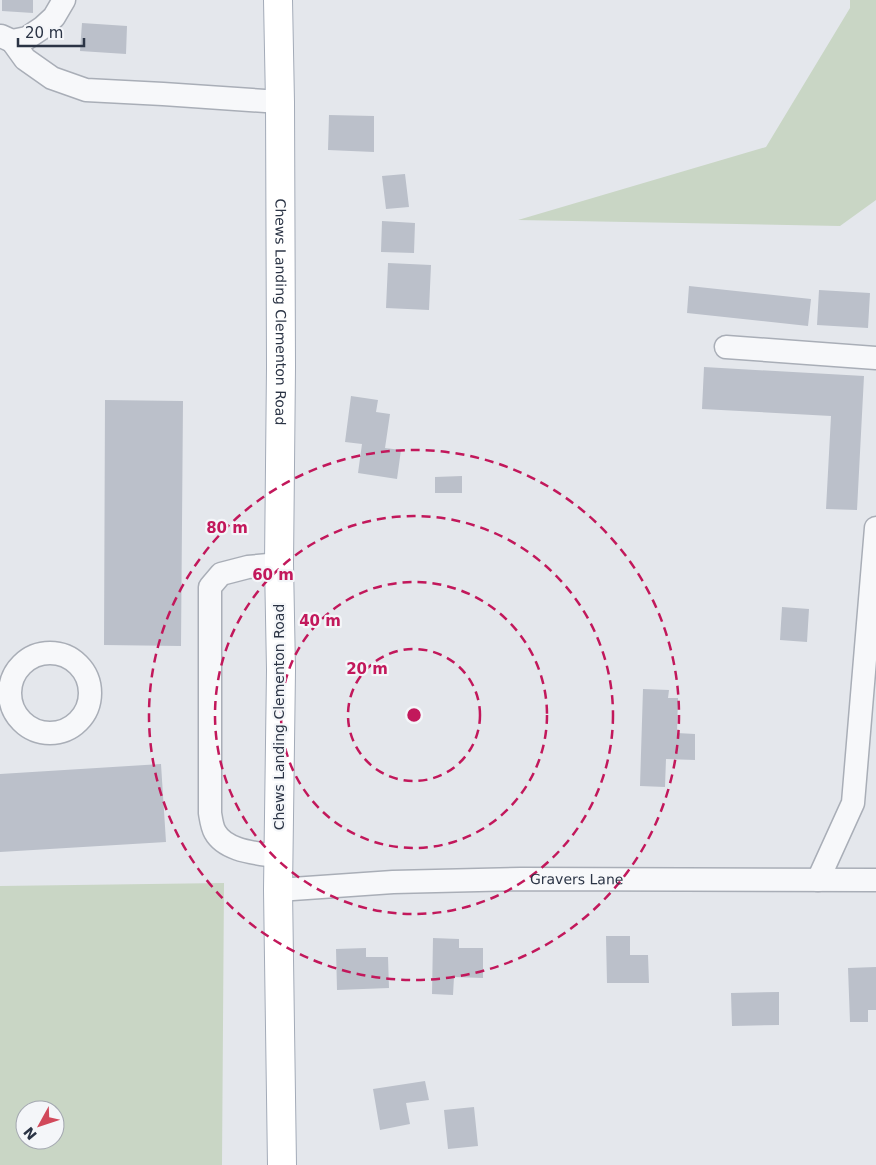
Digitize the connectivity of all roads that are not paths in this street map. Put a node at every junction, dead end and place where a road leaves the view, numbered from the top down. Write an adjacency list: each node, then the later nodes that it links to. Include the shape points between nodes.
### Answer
1 (64, 0): 3 (street, via 54,17 42,28 26,38)
2 (278, 0): 4 (main road, Chews Landing Clementon Road)
3 (6, 38): 4 (street, via 24,59 52,78 86,90)
4 (280, 102): 8 (main road, Chews Landing Clementon Road)
5 (726, 348): 6 (street)
6 (876, 358)
7 (876, 533): 9 (street)
8 (279, 564): 10 (main road, Chews Landing Clementon Road); 10 (street, via 221,574 210,587 210,813 214,832 225,844)
9 (866, 767): 11 (street)
10 (279, 857): 13 (main road, Chews Landing Clementon Road)
11 (818, 880): 12 (street, Gravers Lane); 13 (street, Gravers Lane, via 393,882)
12 (876, 880)
13 (278, 890): 14 (main road, Chews Landing Clementon Road)
14 (282, 1165)

